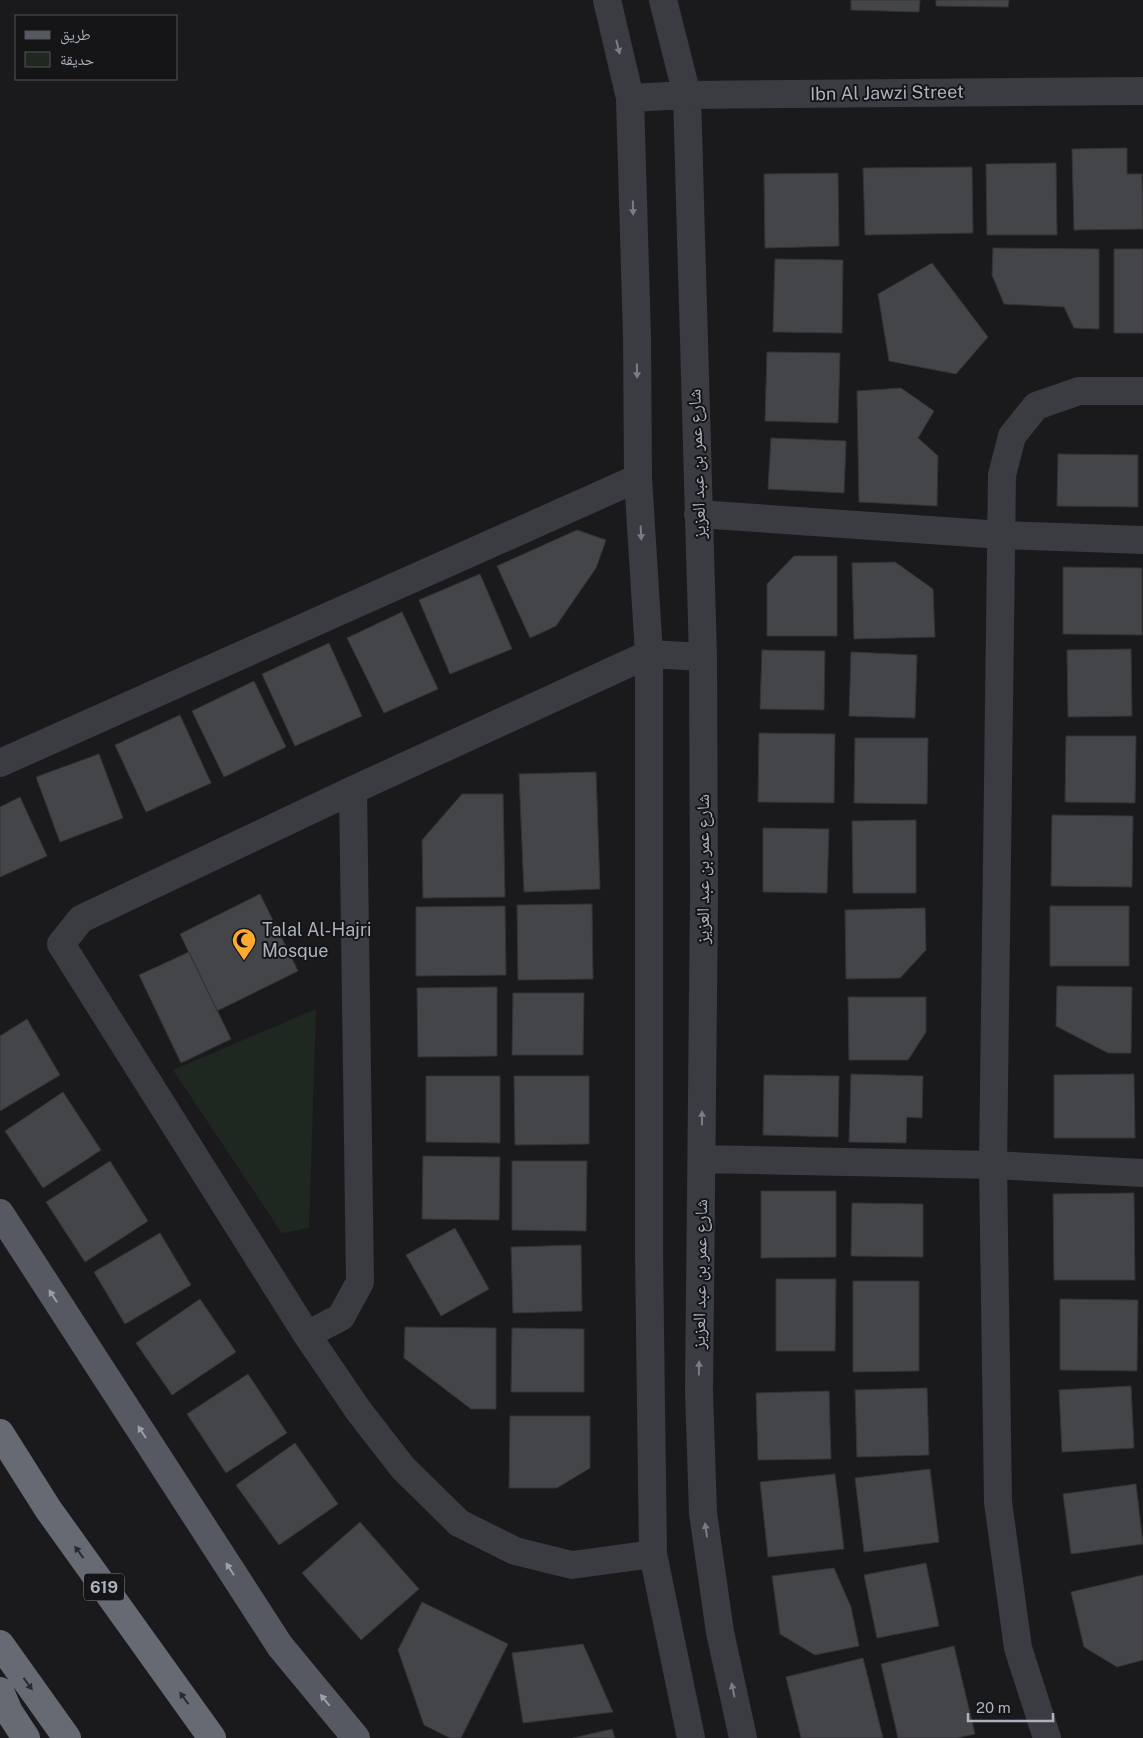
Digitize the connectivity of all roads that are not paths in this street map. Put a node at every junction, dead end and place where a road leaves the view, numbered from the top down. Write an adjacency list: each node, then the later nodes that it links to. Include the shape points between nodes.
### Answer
1 (606, 0): 5 (street, one-way to 5)
2 (663, 0): 4 (street, شارع عمر بن عبد العزيز)
3 (1143, 91): 4 (street, Ibn Al Jawzi Street)
4 (687, 95): 5 (street, Ibn Al Jawzi Street); 8 (street, شارع عمر بن عبد العزيز)
5 (630, 98): 7 (street, one-way to 7)
6 (1143, 391): 9 (street, via 1079,391 1036,406 1012,436 1008,451 1002,475)
7 (638, 478): 11 (street, one-way to 11); 13 (street)
8 (698, 514): 9 (street); 12 (street, شارع عمر بن عبد العزيز)
9 (1002, 535): 10 (street); 16 (street)
10 (1143, 540)
11 (649, 654): 12 (street); 14 (street); 21 (street, via 649,1253)
12 (703, 657): 15 (street, شارع عمر بن عبد العزيز, one-way to 12)
13 (0, 763)
14 (353, 790): 19 (street, via 360,1282 340,1317); 19 (street, via 81,919 61,944)
15 (702, 1159): 16 (street); 29 (street, شارع عمر بن عبد العزيز, one-way to 15, via 720,1632 703,1513 699,1392)
16 (992, 1165): 17 (street); 30 (street, via 998,1502 1018,1648)
17 (1143, 1173)
18 (0, 1213): 27 (main road, one-way to 18, via 280,1646)
19 (307, 1335): 21 (street, via 358,1410 403,1468 459,1523 514,1551 572,1565)
20 (0, 1433): 26 (highway, 619, one-way to 20, via 48,1509)
21 (653, 1554): 28 (street)
22 (0, 1644): 25 (highway, one-way to 25)
23 (0, 1690): 24 (highway, via 9,1712)
24 (26, 1738)
25 (67, 1738)
26 (212, 1738)
27 (356, 1738)
28 (691, 1738)
29 (743, 1738)
30 (1047, 1738)

